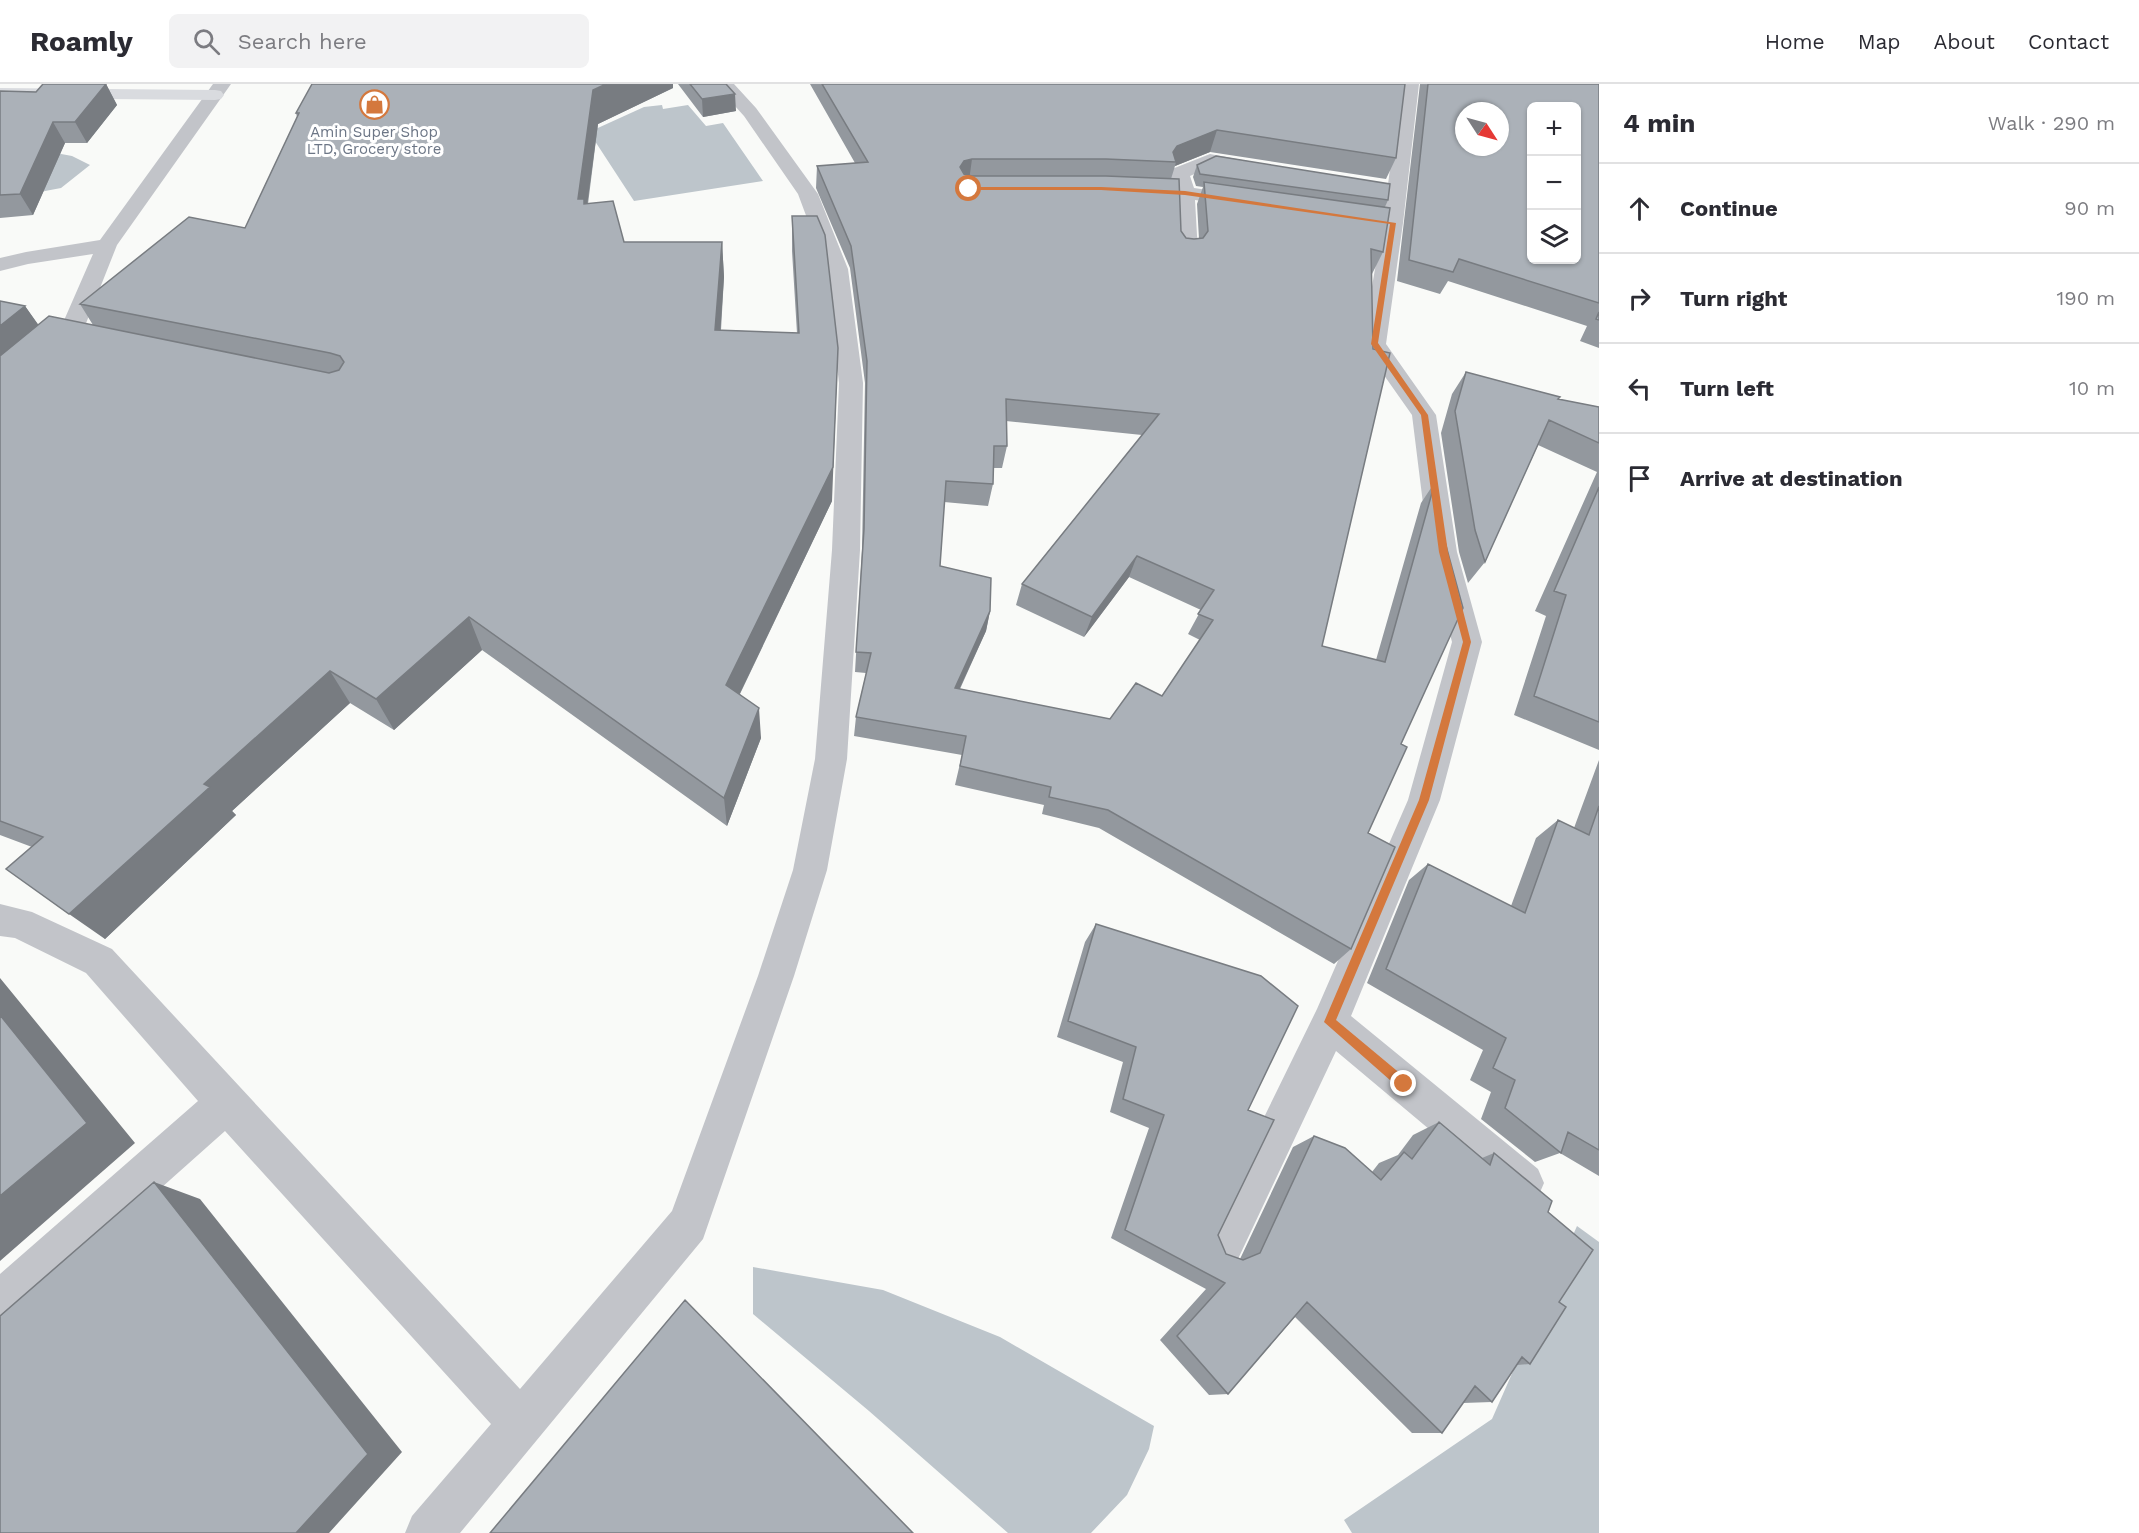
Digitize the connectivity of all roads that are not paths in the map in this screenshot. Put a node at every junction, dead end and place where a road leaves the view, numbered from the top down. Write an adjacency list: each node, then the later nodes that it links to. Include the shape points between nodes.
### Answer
1 (724, 84): 19 (street, via 750,112 808,194 837,269 851,383 846,550 831,759 810,870 688,1224)
2 (1410, 84): 14 (street, via 1385,188 1374,344 1424,415 1443,552 1467,642 1424,800)
3 (218, 89): 4 (main road); 9 (street)
4 (0, 93)
5 (1257, 167): 7 (street, via 1210,160 1179,173)
6 (1143, 191): 7 (street)
7 (1185, 193): 8 (street); 10 (street)
8 (1266, 204)
9 (107, 245): 11 (street); 12 (street, via 58,348)
10 (1186, 253)
11 (0, 265)
12 (90, 346)
13 (0, 920): 15 (street, via 19,923 99,961)
14 (1330, 1022): 16 (street); 17 (street)
15 (226, 1103): 18 (street); 19 (street)
16 (1545, 1200)
17 (1223, 1244)
18 (0, 1303)
19 (522, 1424): 20 (street)
20 (429, 1533)

